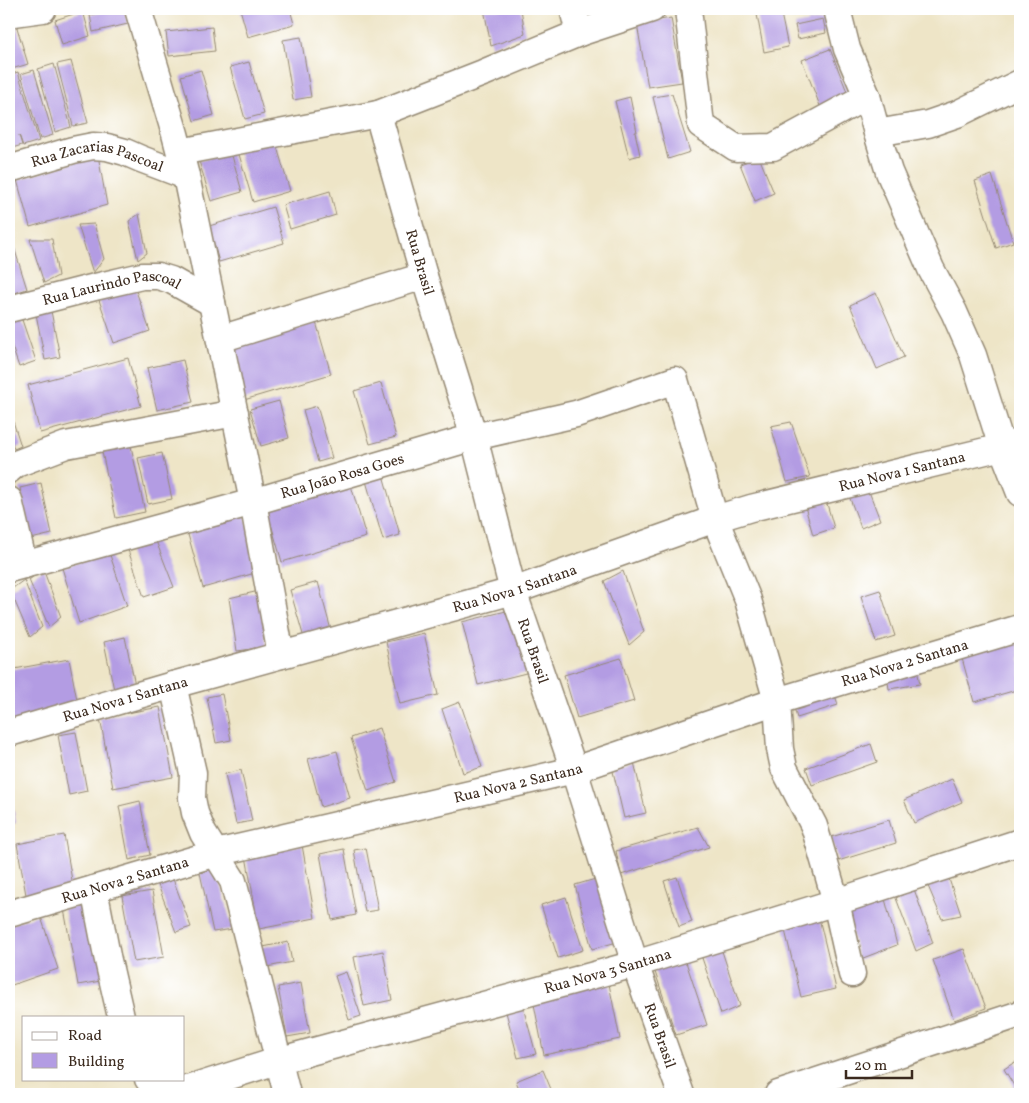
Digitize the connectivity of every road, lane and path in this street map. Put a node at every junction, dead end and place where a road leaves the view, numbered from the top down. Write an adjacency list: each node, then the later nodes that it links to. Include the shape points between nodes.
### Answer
1 (43, 9): 6 (street)
2 (138, 9): 12 (street)
3 (652, 9): 7 (street)
4 (688, 9): 9 (street, via 701,125 736,148 773,147)
5 (837, 9): 9 (street, via 847,49)
6 (9, 15)
7 (576, 21): 10 (street, via 484,73)
8 (1020, 83): 11 (street, via 957,114 928,124)
9 (867, 96): 11 (street)
10 (378, 114): 12 (street); 14 (street, Rua Brasil)
11 (877, 133): 20 (street, via 889,172 930,269 954,312)
12 (183, 164): 13 (street, Rua Zacarias Pascoal, via 141,159 107,147 93,146); 15 (street)
13 (9, 169)
14 (424, 276): 17 (street); 19 (street, Rua Brasil)
15 (212, 303): 16 (street, Rua Laurindo Pascoal, via 172,280 142,276); 17 (street)
16 (9, 309)
17 (220, 339): 18 (street)
18 (235, 413): 21 (street, via 66,445 16,464); 24 (street)
19 (474, 437): 24 (street, Rua João Rosa Goes); 25 (street, Rua João Rosa Goes, via 576,414 675,380); 27 (street, Rua Brasil)
20 (1011, 444): 22 (street); 25 (street, Rua Nova 1 Santana)
21 (9, 470)
22 (1020, 494)
23 (9, 500): 26 (street)
24 (253, 502): 26 (street, Rua João Rosa Goes); 29 (street)
25 (714, 519): 27 (street, Rua Nova 1 Santana); 31 (street, via 748,600)
26 (16, 567)
27 (513, 591): 29 (street, Rua Nova 1 Santana); 33 (street, Rua Brasil)
28 (1020, 628): 31 (street, Rua Nova 2 Santana)
29 (281, 655): 30 (street, Rua Nova 1 Santana)
30 (173, 685): 32 (street, Rua Nova 1 Santana); 35 (street, via 193,773 195,813)
31 (776, 701): 33 (street, Rua Nova 2 Santana); 37 (street, via 784,768 814,826)
32 (9, 733)
33 (574, 770): 35 (street, Rua Nova 2 Santana); 39 (street, Rua Brasil)
34 (1020, 842): 37 (street, Rua Nova 3 Santana)
35 (216, 853): 36 (street, Rua Nova 2 Santana); 43 (street, via 233,881)
36 (94, 889): 38 (street, Rua Nova 2 Santana); 42 (street)
37 (836, 902): 39 (street, Rua Nova 3 Santana); 40 (street)
38 (9, 914)
39 (635, 964): 43 (street, Rua Nova 3 Santana); 46 (street, Rua Brasil)
40 (852, 974)
41 (1020, 1014): 47 (street)
42 (121, 1016)
43 (277, 1061): 44 (street, Rua Nova 3 Santana, via 177,1091 166,1092); 45 (street)
44 (149, 1080)
45 (287, 1094)
46 (681, 1094)
47 (778, 1094)

